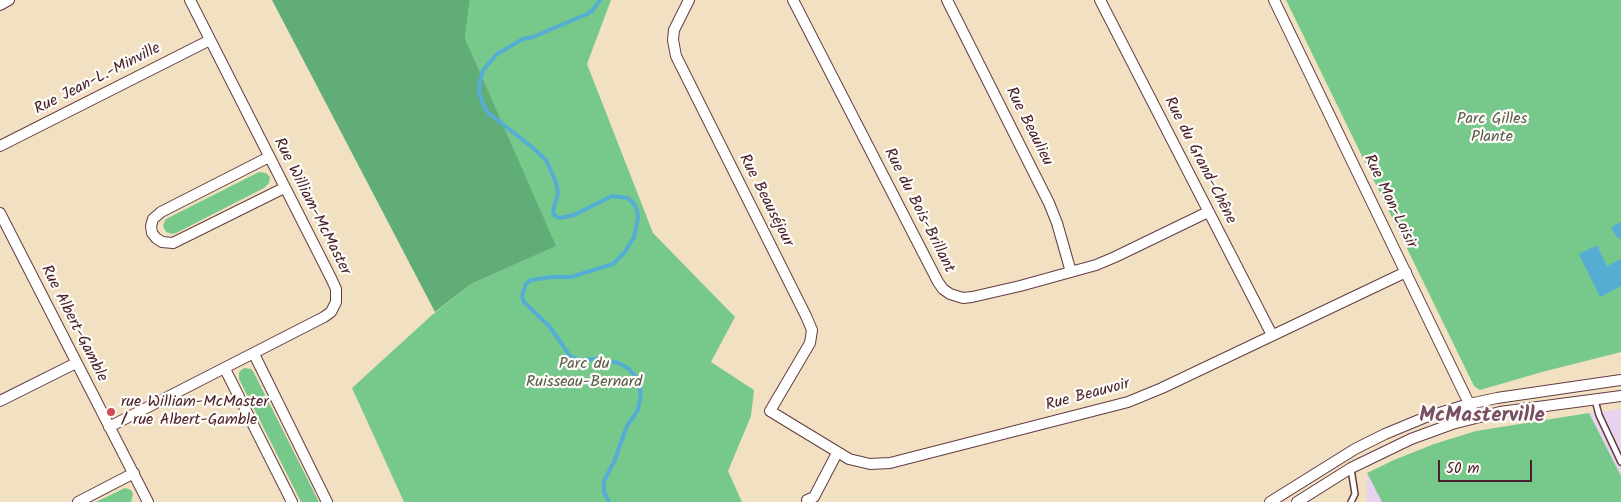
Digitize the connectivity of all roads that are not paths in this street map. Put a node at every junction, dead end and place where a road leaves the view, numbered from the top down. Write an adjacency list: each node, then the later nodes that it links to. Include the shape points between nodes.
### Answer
1 (9, 0): 8 (street)
2 (190, 0): 9 (street, Rue William-McMaster)
3 (689, 0): 27 (street, Rue Beauséjour, via 674,30 676,56 812,330 810,343)
4 (793, 0): 15 (street, Rue du Bois-Brillant, via 943,289 954,296 967,298)
5 (947, 0): 15 (street, Rue Beaulieu, via 1049,204)
6 (1100, 0): 13 (street, Rue du Grand-Chêne)
7 (1274, 0): 16 (street, Rue Mon-Loisir)
8 (0, 4)
9 (210, 40): 10 (street, Rue Jean-L.-Minville); 11 (street, Rue William-McMaster)
10 (0, 146)
11 (269, 157): 12 (street, Rue William-McMaster); 12 (street, via 158,213 151,226 154,236 162,242 173,243)
12 (284, 188): 18 (street, Rue William-McMaster, via 334,284 337,298 328,315)
13 (1208, 212): 15 (street, Rue du Bois-Brillant, via 1115,257); 17 (street, Rue du Grand-Chêne)
14 (0, 214): 19 (street, Rue Albert-Gamble)
15 (1071, 272)
16 (1406, 272): 17 (street, Rue Beauvoir); 26 (street, Rue Mon-Loisir)
17 (1272, 335): 30 (street, Rue Beauvoir, via 1151,393 1116,405 890,463 863,463)
18 (254, 354): 20 (street, Rue William-McMaster); 38 (street)
19 (76, 364): 25 (street); 29 (street, Rue Albert-Gamble)
20 (225, 369): 29 (street, Rue William-McMaster); 37 (street)
21 (1621, 380): 22 (street)
22 (1592, 385): 24 (street); 26 (street)
23 (1621, 396): 24 (street)
24 (1595, 400): 28 (street); 31 (lane)
25 (0, 402)
26 (1470, 404): 28 (street, Rue Mon-Loisir); 39 (street, via 1385,434)
27 (770, 411): 30 (street, Rue Beauvoir)
28 (1476, 418): 32 (street, via 1411,439)
29 (109, 427): 33 (street, Rue Albert-Gamble)
30 (837, 453): 34 (street, via 814,497)
31 (1621, 462)
32 (1351, 468): 40 (street); 41 (lane, via 1355,494)
33 (134, 473): 35 (street); 36 (street, Rue Albert-Gamble)
34 (807, 500)
35 (78, 502)
36 (148, 502)
37 (292, 502)
38 (327, 502)
39 (1270, 502)
40 (1297, 502)
41 (1351, 502)

